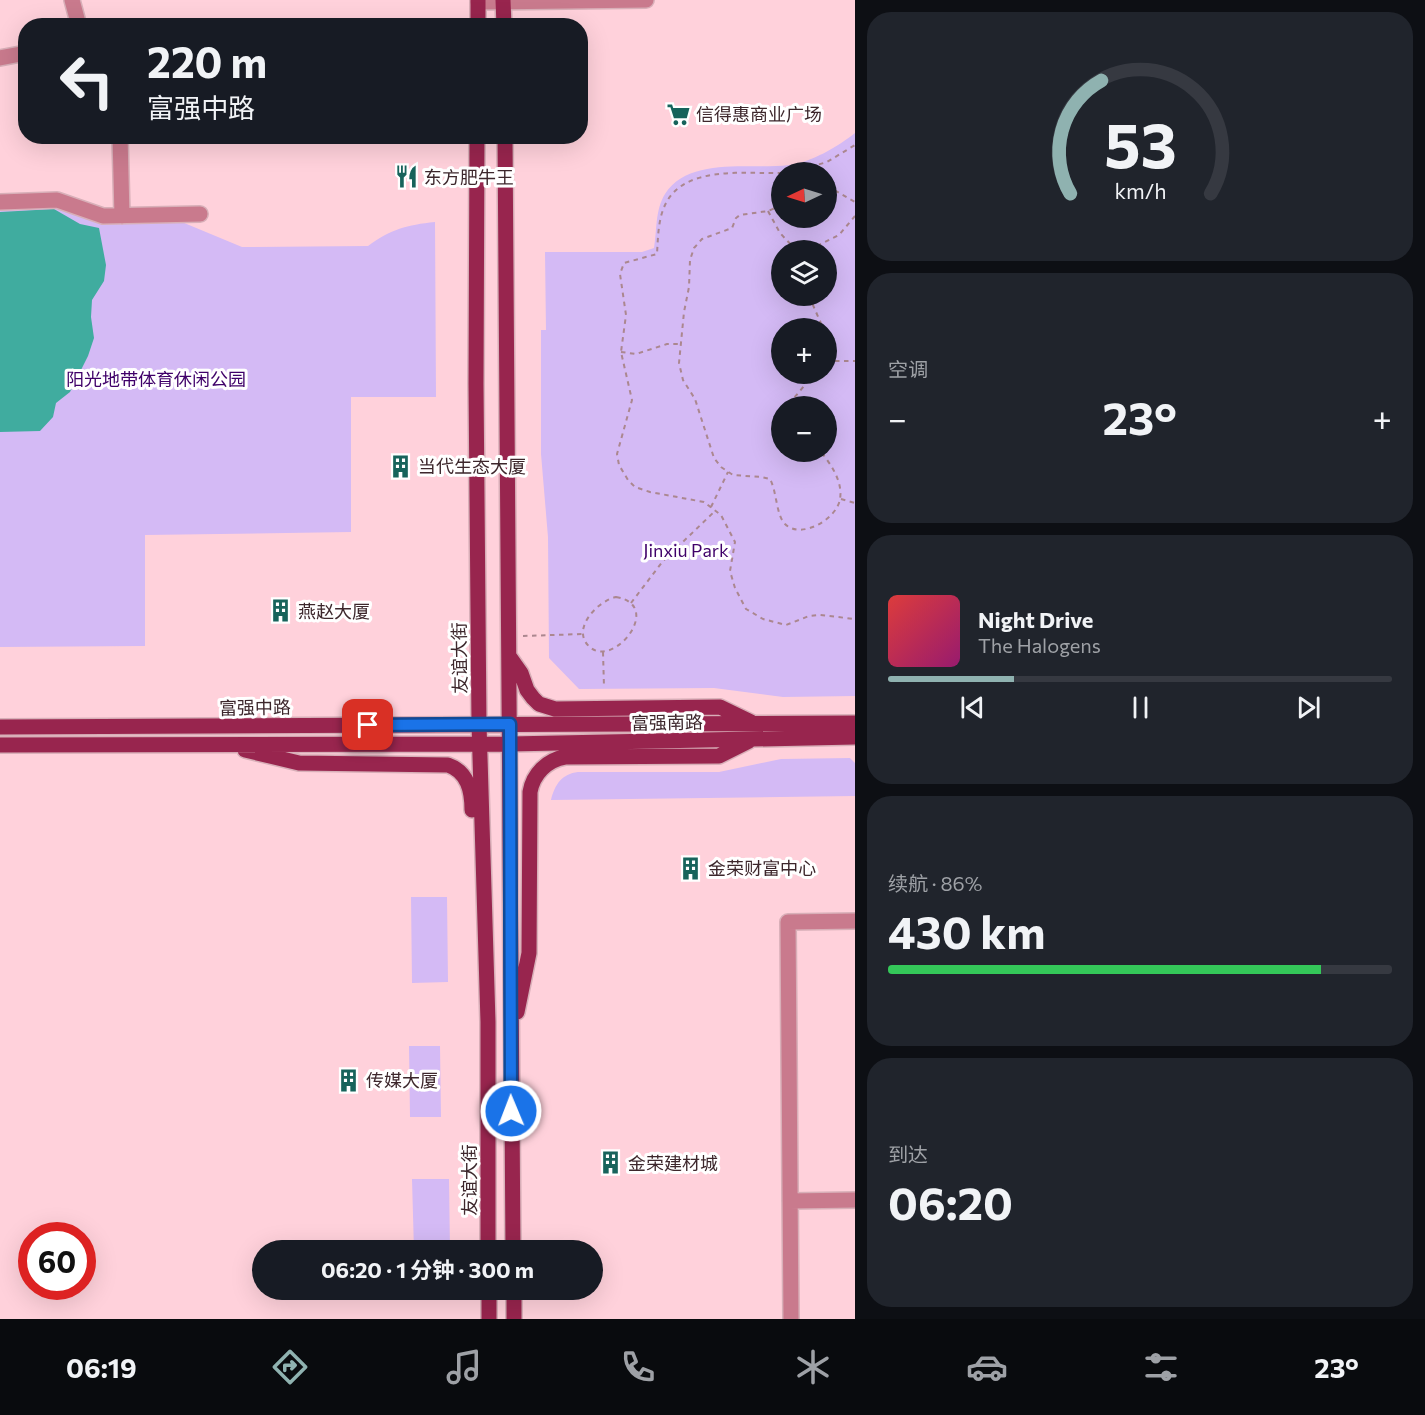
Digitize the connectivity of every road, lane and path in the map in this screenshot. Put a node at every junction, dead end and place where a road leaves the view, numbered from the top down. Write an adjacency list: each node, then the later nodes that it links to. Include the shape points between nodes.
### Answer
1 (72, 0): 5 (street)
2 (503, 0): 3 (street); 4 (street); 7 (main road)
3 (646, 0)
4 (478, 1): 6 (main road)
5 (77, 18)
6 (478, 18)
7 (504, 18)
8 (18, 55): 9 (street)
9 (0, 58)
10 (120, 144): 22 (street)
11 (477, 144): 46 (main road, 友谊大街)
12 (505, 144): 41 (main road)
13 (855, 145): 14 (path)
14 (828, 162)
15 (771, 173): 27 (path, via 698,178 670,197 658,231 657,254 624,263 620,274 626,315)
16 (837, 192): 18 (path)
17 (0, 202): 22 (street, via 57,200 103,216)
18 (855, 202)
19 (771, 210): 20 (path)
20 (768, 211): 24 (path); 26 (path, via 740,215 732,228 702,239 694,248)
21 (200, 214): 22 (street)
22 (122, 216)
23 (855, 216): 25 (path, via 839,235)
24 (787, 240)
25 (829, 240)
26 (681, 344): 27 (path, via 667,344 636,354); 33 (path, via 679,363 683,380 695,399 714,458)
27 (621, 352): 36 (path, via 632,400 617,454 628,480 635,487 704,502)
28 (837, 361): 29 (path)
29 (855, 361)
30 (805, 384): 31 (path)
31 (796, 396)
32 (828, 462): 34 (path, via 837,476)
33 (728, 472): 34 (path, via 770,479 780,515 784,524 791,527 818,526 837,509); 36 (path)
34 (840, 499): 35 (path)
35 (855, 503)
36 (711, 507): 37 (path)
37 (715, 511): 38 (path, via 663,561); 39 (path, via 735,542 730,571 746,609 786,625 820,615)
38 (631, 603): 40 (path, via 616,597 608,599 584,624); 42 (path, via 636,626 611,651)
39 (855, 619)
40 (583, 634): 41 (path); 42 (path, via 589,646)
41 (509, 636): 43 (main road)
42 (603, 652): 44 (path)
43 (509, 656): 47 (main road); 49 (main road, via 533,698 555,709 720,707)
44 (604, 687)
45 (855, 723): 49 (main road, 富强南路)
46 (479, 724): 47 (main road, 富强中路); 48 (main road, 富强中路); 52 (main road, 友谊大街)
47 (510, 724): 49 (main road, 富强南路); 53 (main road)
48 (0, 727)
49 (756, 731): 50 (main road, 富强南路); 53 (main road, 富强南路); 57 (main road, via 719,756 558,758 534,777 530,792 530,953)
50 (855, 737)
51 (214, 744): 52 (main road, 富强中路); 54 (main road, 富强中路); 56 (main road, via 291,762 438,764 461,772 472,799 477,970)
52 (480, 744): 53 (main road, 富强南路); 56 (main road, 友谊大街)
53 (510, 744): 57 (main road)
54 (0, 745)
55 (855, 921): 59 (street, via 788,922)
56 (488, 1022): 60 (main road, 友谊大街)
57 (510, 1041): 61 (main road)
58 (855, 1200): 59 (street)
59 (790, 1201): 66 (street)
60 (489, 1240)
61 (513, 1240)
62 (489, 1300): 64 (main road)
63 (514, 1300): 65 (main road)
64 (489, 1319)
65 (514, 1319)
66 (791, 1319)

